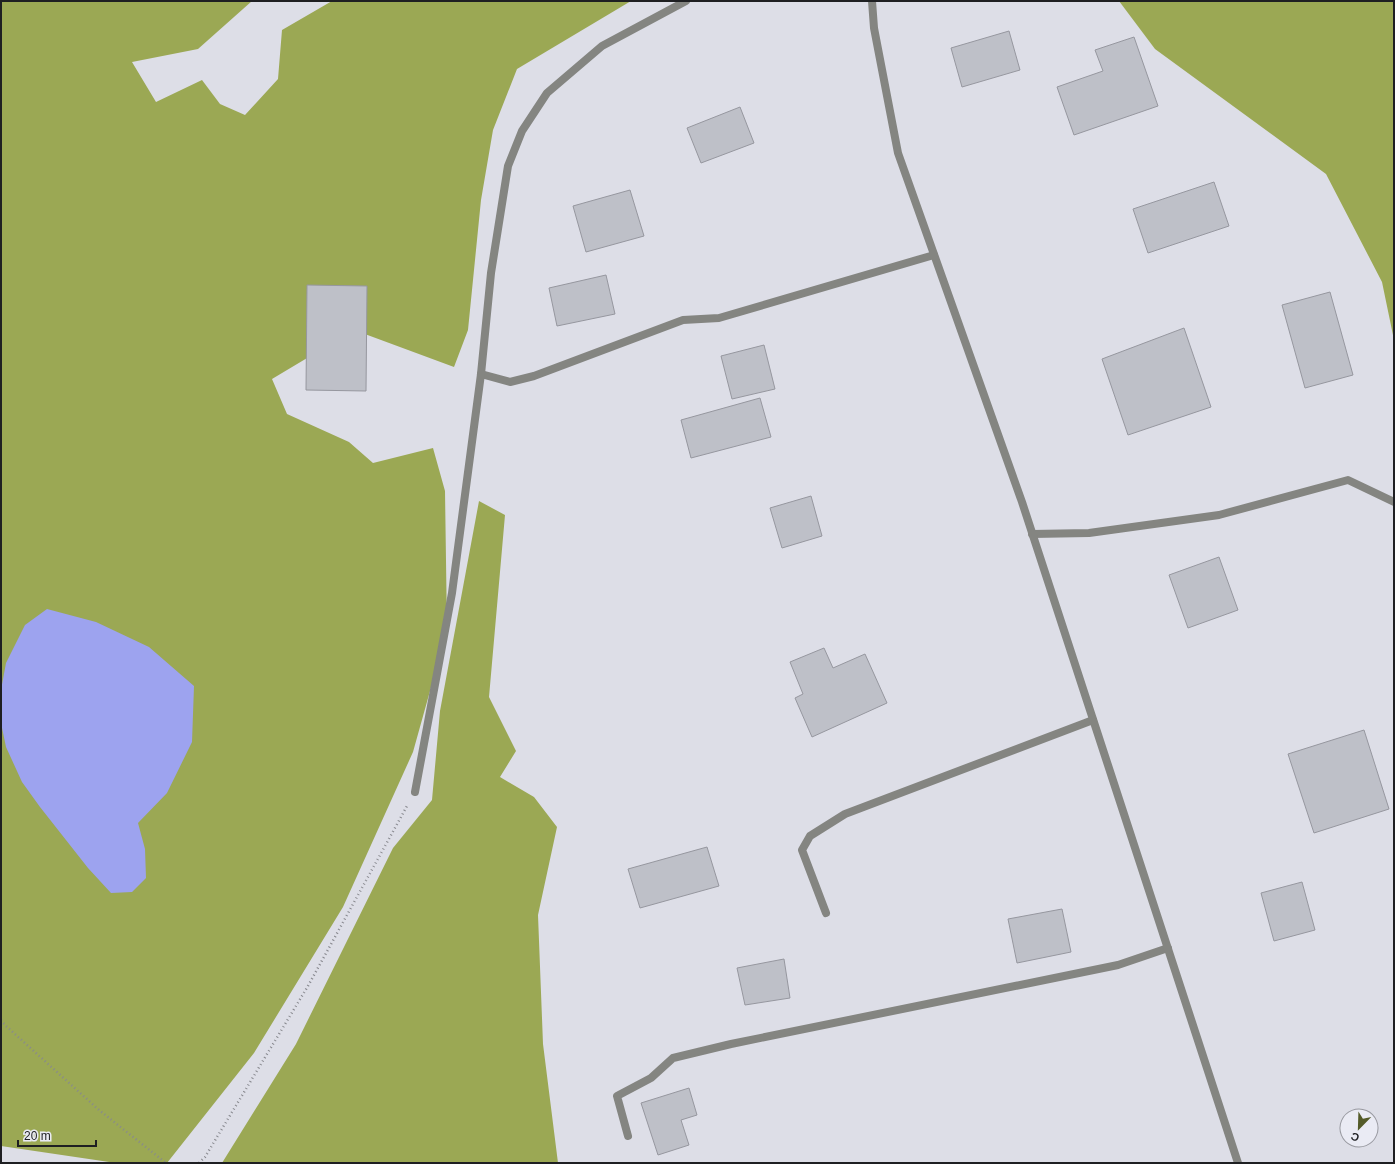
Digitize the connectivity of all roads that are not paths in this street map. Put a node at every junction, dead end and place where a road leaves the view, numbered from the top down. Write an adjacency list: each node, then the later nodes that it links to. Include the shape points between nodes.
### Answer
1 (686, 1): 4 (street, via 602,46 546,93 522,131 508,166 491,273)
2 (872, 1): 3 (street, via 874,28 898,153)
3 (934, 255): 4 (street, via 720,318 683,320 534,376 510,382); 6 (street)
4 (481, 374): 8 (street, via 452,593)
5 (1394, 502): 6 (street, via 1348,480 1219,515 1089,533)
6 (1032, 534): 7 (street)
7 (1093, 720): 9 (street, via 845,814 810,836 802,850); 10 (street)
8 (415, 792)
9 (826, 913)
10 (1168, 948): 11 (street, via 1118,965 673,1058 651,1078 617,1096); 12 (street)
11 (628, 1136)
12 (1238, 1163)

